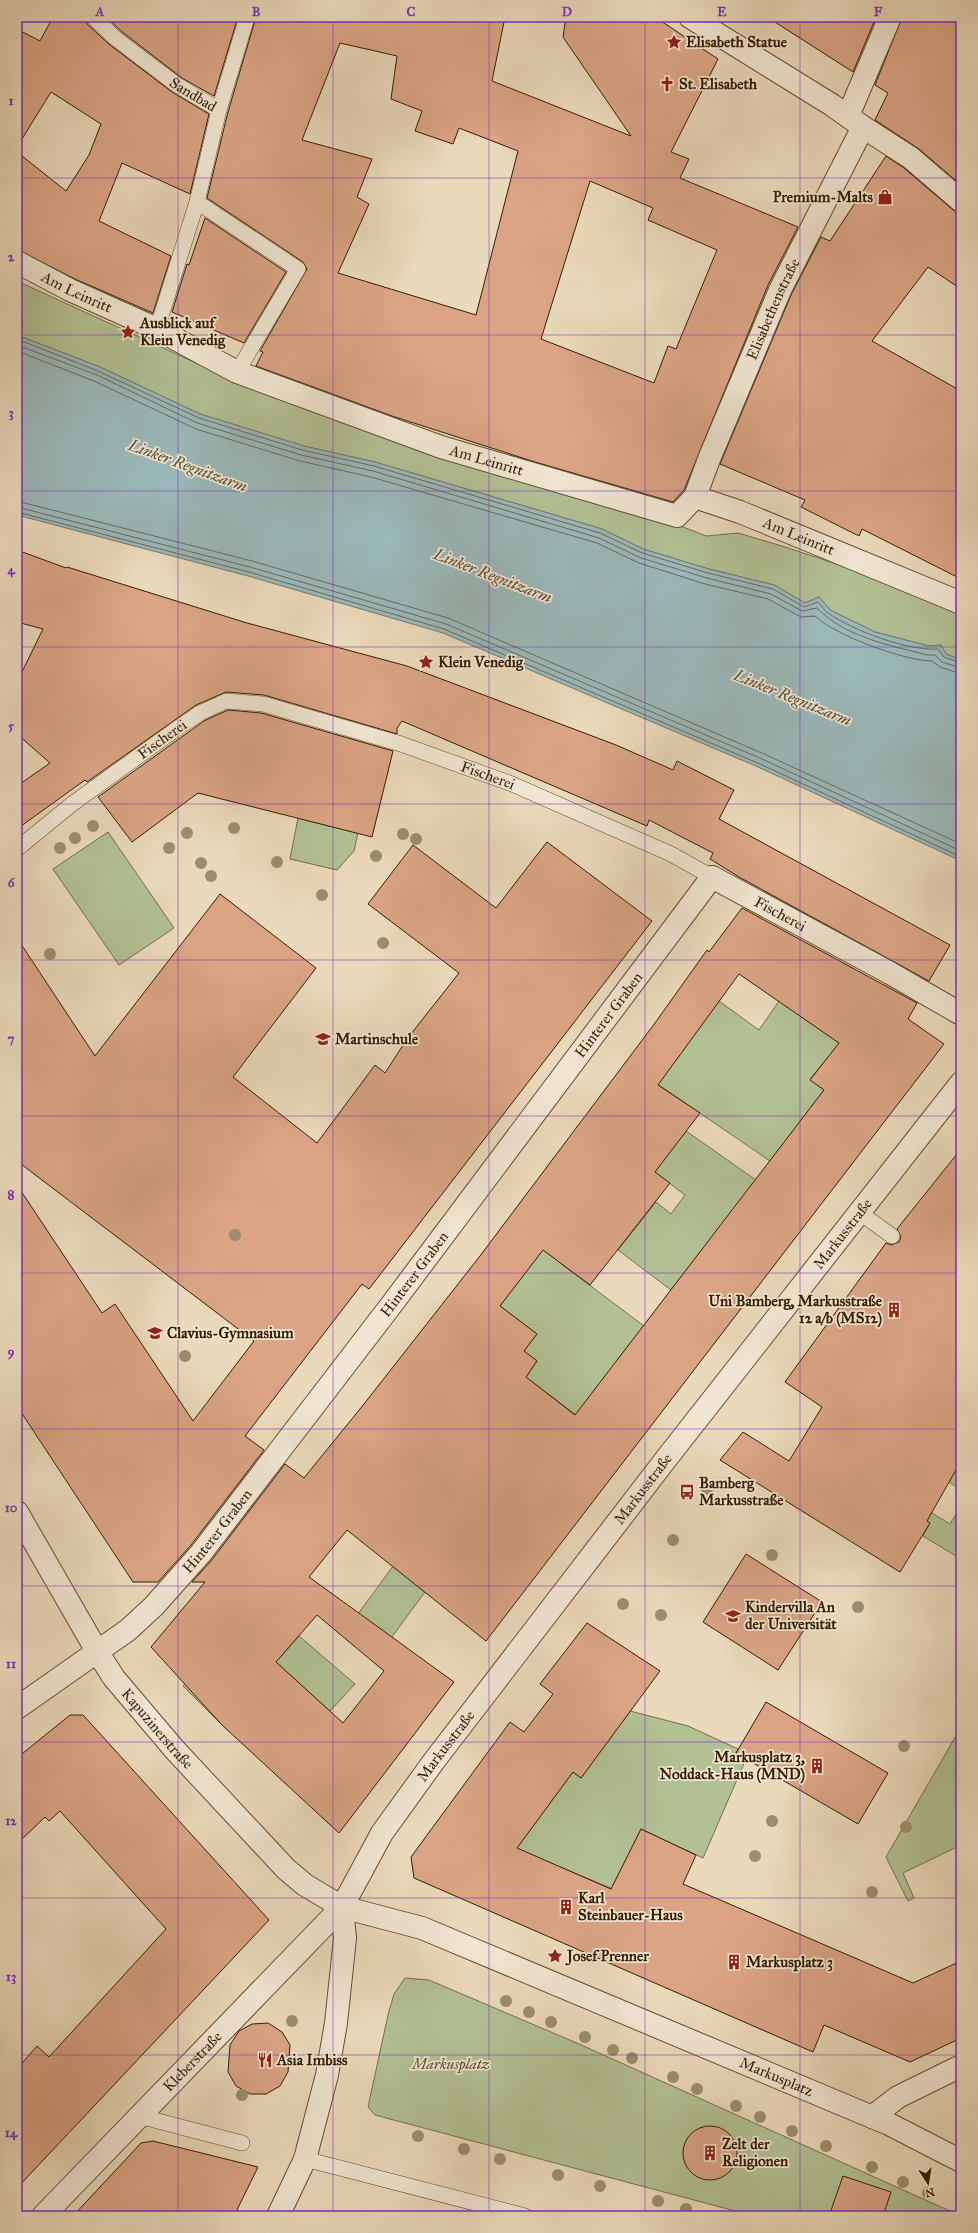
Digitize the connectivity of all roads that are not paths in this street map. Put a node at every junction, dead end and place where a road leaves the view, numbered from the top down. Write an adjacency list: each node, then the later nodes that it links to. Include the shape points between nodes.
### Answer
1 (93, 17): 5 (lane, Sandbad, via 115,38 176,85)
2 (247, 17): 5 (lane, Sandbad)
3 (690, 17): 6 (street)
4 (890, 17): 6 (street, Elisabethenstraße)
5 (219, 110): 8 (lane)
6 (855, 121): 7 (street, via 911,158); 12 (street, Elisabethenstraße, via 780,290)
7 (961, 201)
8 (197, 202): 10 (lane); 11 (lane, via 298,269)
9 (17, 262): 10 (street, Am Leinritt, via 70,290)
10 (157, 329): 11 (street, Am Leinritt)
11 (237, 372): 12 (street, Am Leinritt, via 441,447 677,516)
12 (695, 497): 13 (street, Am Leinritt, via 740,512)
13 (961, 603)
14 (17, 849): 15 (lane, Fischerei, via 72,804 183,724 200,712 226,701 263,704 433,755 512,784 602,823 671,854)
15 (712, 877): 16 (street, Fischerei); 21 (street, Hinterer Graben, via 392,1304 201,1553 154,1606)
16 (961, 1014)
17 (961, 1083): 18 (street, Markusstraße)
18 (859, 1212): 19 (lane); 23 (street, Markusstraße, via 434,1761 382,1833)
19 (892, 1236)
20 (17, 1512): 21 (street, Kapuzinerstraße)
21 (98, 1653): 22 (street, Hinterer Graben); 23 (street, Kapuzinerstraße, via 141,1712 286,1868 305,1885)
22 (17, 1708)
23 (342, 1907): 25 (street, Kleberstraße); 26 (street, Markusplatz, via 422,1928); 28 (street, via 345,1938 336,2024 328,2075)
24 (961, 2066): 26 (street, via 898,2097)
25 (139, 2116): 27 (lane); 30 (street, Kleberstraße)
26 (872, 2117): 29 (street, Markusplatz)
27 (242, 2143)
28 (305, 2159): 31 (street); 32 (lane)
29 (961, 2160)
30 (43, 2216)
31 (278, 2216)
32 (525, 2216)

